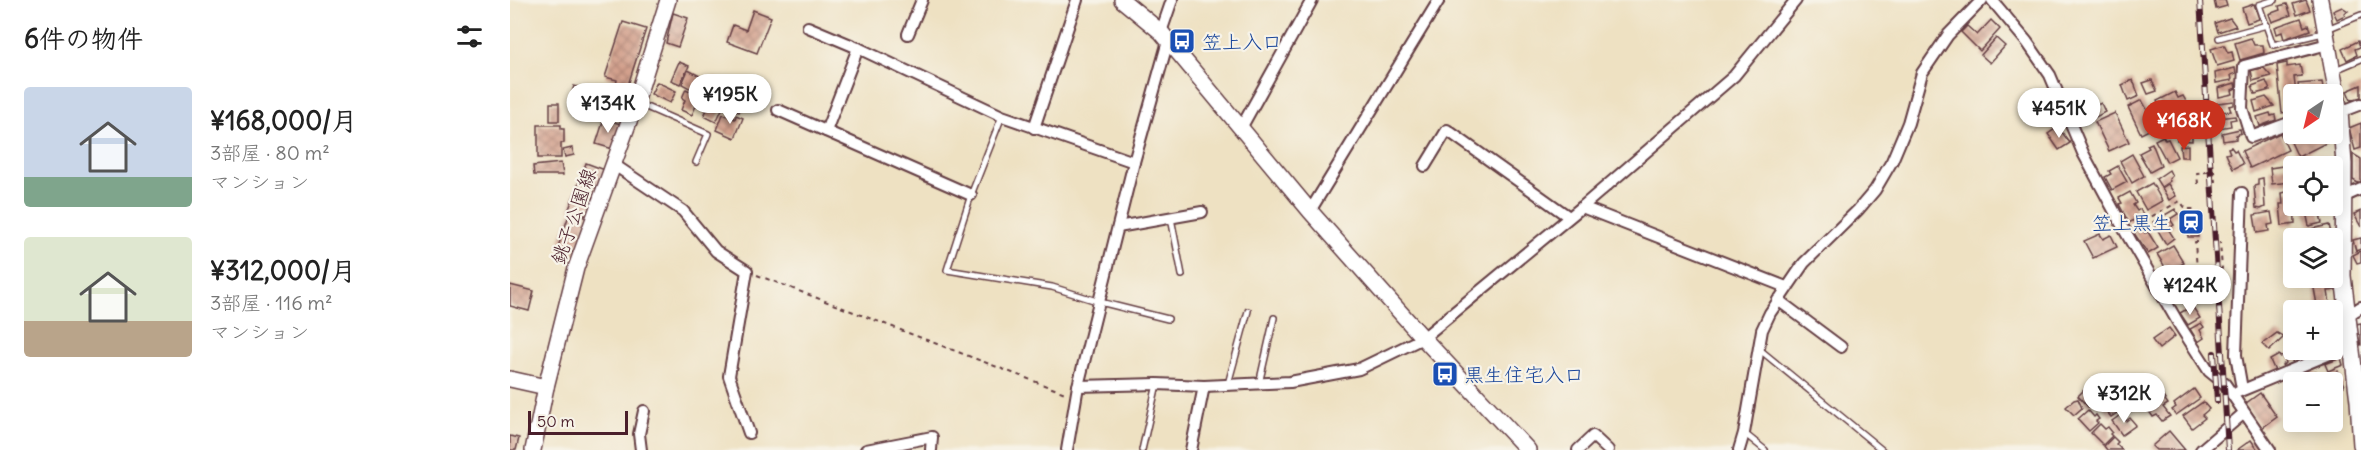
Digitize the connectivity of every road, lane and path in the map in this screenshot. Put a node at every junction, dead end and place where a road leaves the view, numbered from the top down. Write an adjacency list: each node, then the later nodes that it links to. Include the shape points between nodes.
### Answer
1 (668, 0): 24 (street, 銚子公園線)
2 (922, 0): 16 (street)
3 (1077, 0): 30 (street)
4 (1122, 0): 18 (street)
5 (1172, 0): 18 (street)
6 (1312, 0): 31 (street)
7 (1438, 0): 46 (street)
8 (1796, 0): 44 (street, via 1734,76)
9 (1982, 0): 57 (street, via 1948,35 1922,73 1908,123 1875,190)
10 (1992, 0): 76 (street, via 2050,75 2083,153 2197,353 2209,371)
11 (2275, 0): 14 (lane, via 2259,5)
12 (2320, 0): 17 (street)
13 (2361, 15): 17 (lane)
14 (2266, 25): 17 (lane, via 2274,45); 19 (lane)
15 (808, 27): 20 (street)
16 (908, 34)
17 (2326, 35): 22 (street); 29 (street, via 2244,66 2242,108 2251,137)
18 (1165, 37): 31 (street); 35 (street)
19 (2219, 38)
20 (858, 48): 28 (street); 32 (street)
21 (2361, 59): 22 (lane)
22 (2333, 71): 23 (street)
23 (2334, 84)
24 (636, 102): 34 (lane, via 708,134); 36 (street, 銚子公園線)
25 (2361, 104): 26 (street)
26 (2343, 106)
27 (778, 110): 32 (street)
28 (1002, 116): 30 (street); 42 (lane)
29 (2283, 125)
30 (1034, 128): 35 (street)
31 (1241, 128): 46 (street)
32 (826, 131): 42 (street)
33 (2342, 144): 43 (street)
34 (696, 162)
35 (1134, 162): 51 (street)
36 (613, 164): 55 (street, via 683,211 716,251); 74 (street, 銚子公園線, via 576,268)
37 (1425, 166): 48 (street, via 1447,130)
38 (2215, 182): 39 (path, via 2214,171 2197,173)
39 (2198, 184)
40 (2361, 189): 43 (street)
41 (2242, 194): 76 (street)
42 (971, 195): 59 (lane, via 947,270 1052,287)
43 (2343, 197)
44 (1582, 207): 48 (street); 57 (street)
45 (2196, 208): 52 (path, via 2186,209 2180,201)
46 (1310, 211): 65 (street)
47 (1202, 212): 50 (street)
48 (1569, 216): 65 (street)
49 (2343, 216): 62 (street)
50 (1171, 217): 51 (street); 56 (lane)
51 (1118, 227): 59 (street)
52 (2128, 229)
53 (2198, 242): 54 (path, via 2198,270 2222,268)
54 (2220, 242)
55 (747, 271): 75 (path); 79 (street, via 729,376)
56 (1182, 275)
57 (1786, 287): 58 (street)
58 (1778, 300): 67 (street); 68 (street, via 1762,330)
59 (1100, 302): 64 (lane); 75 (street)
60 (2361, 307): 62 (street)
61 (1248, 311): 71 (lane)
62 (2347, 316): 66 (street)
63 (1274, 318): 72 (lane)
64 (1168, 319)
65 (1423, 338): 72 (street, via 1359,369); 89 (street)
66 (2352, 345): 76 (street); 81 (street)
67 (1841, 347)
68 (1758, 349): 80 (street); 94 (lane)
69 (510, 379): 74 (street)
70 (1156, 384): 73 (street); 75 (street); 87 (lane)
71 (1228, 384): 72 (street); 73 (street)
72 (1258, 385)
73 (1204, 386): 88 (street)
74 (546, 387): 82 (street, 銚子公園線)
75 (1077, 392): 86 (street)
76 (2237, 393): 78 (street)
77 (644, 411): 83 (street, via 639,434)
78 (2244, 413): 95 (street); 96 (street)
79 (748, 433)
80 (1744, 433): 92 (street); 93 (lane)
81 (2361, 445)
82 (533, 450)
83 (641, 450)
84 (866, 450): 85 (street, via 933,437)
85 (931, 450)
86 (1067, 450)
87 (1142, 450)
88 (1191, 450)
89 (1528, 450)
90 (1578, 450): 91 (street, via 1593,436)
91 (1608, 450)
92 (1739, 450)
93 (1765, 450)
94 (1882, 450)
95 (2201, 450)
96 (2270, 450)

